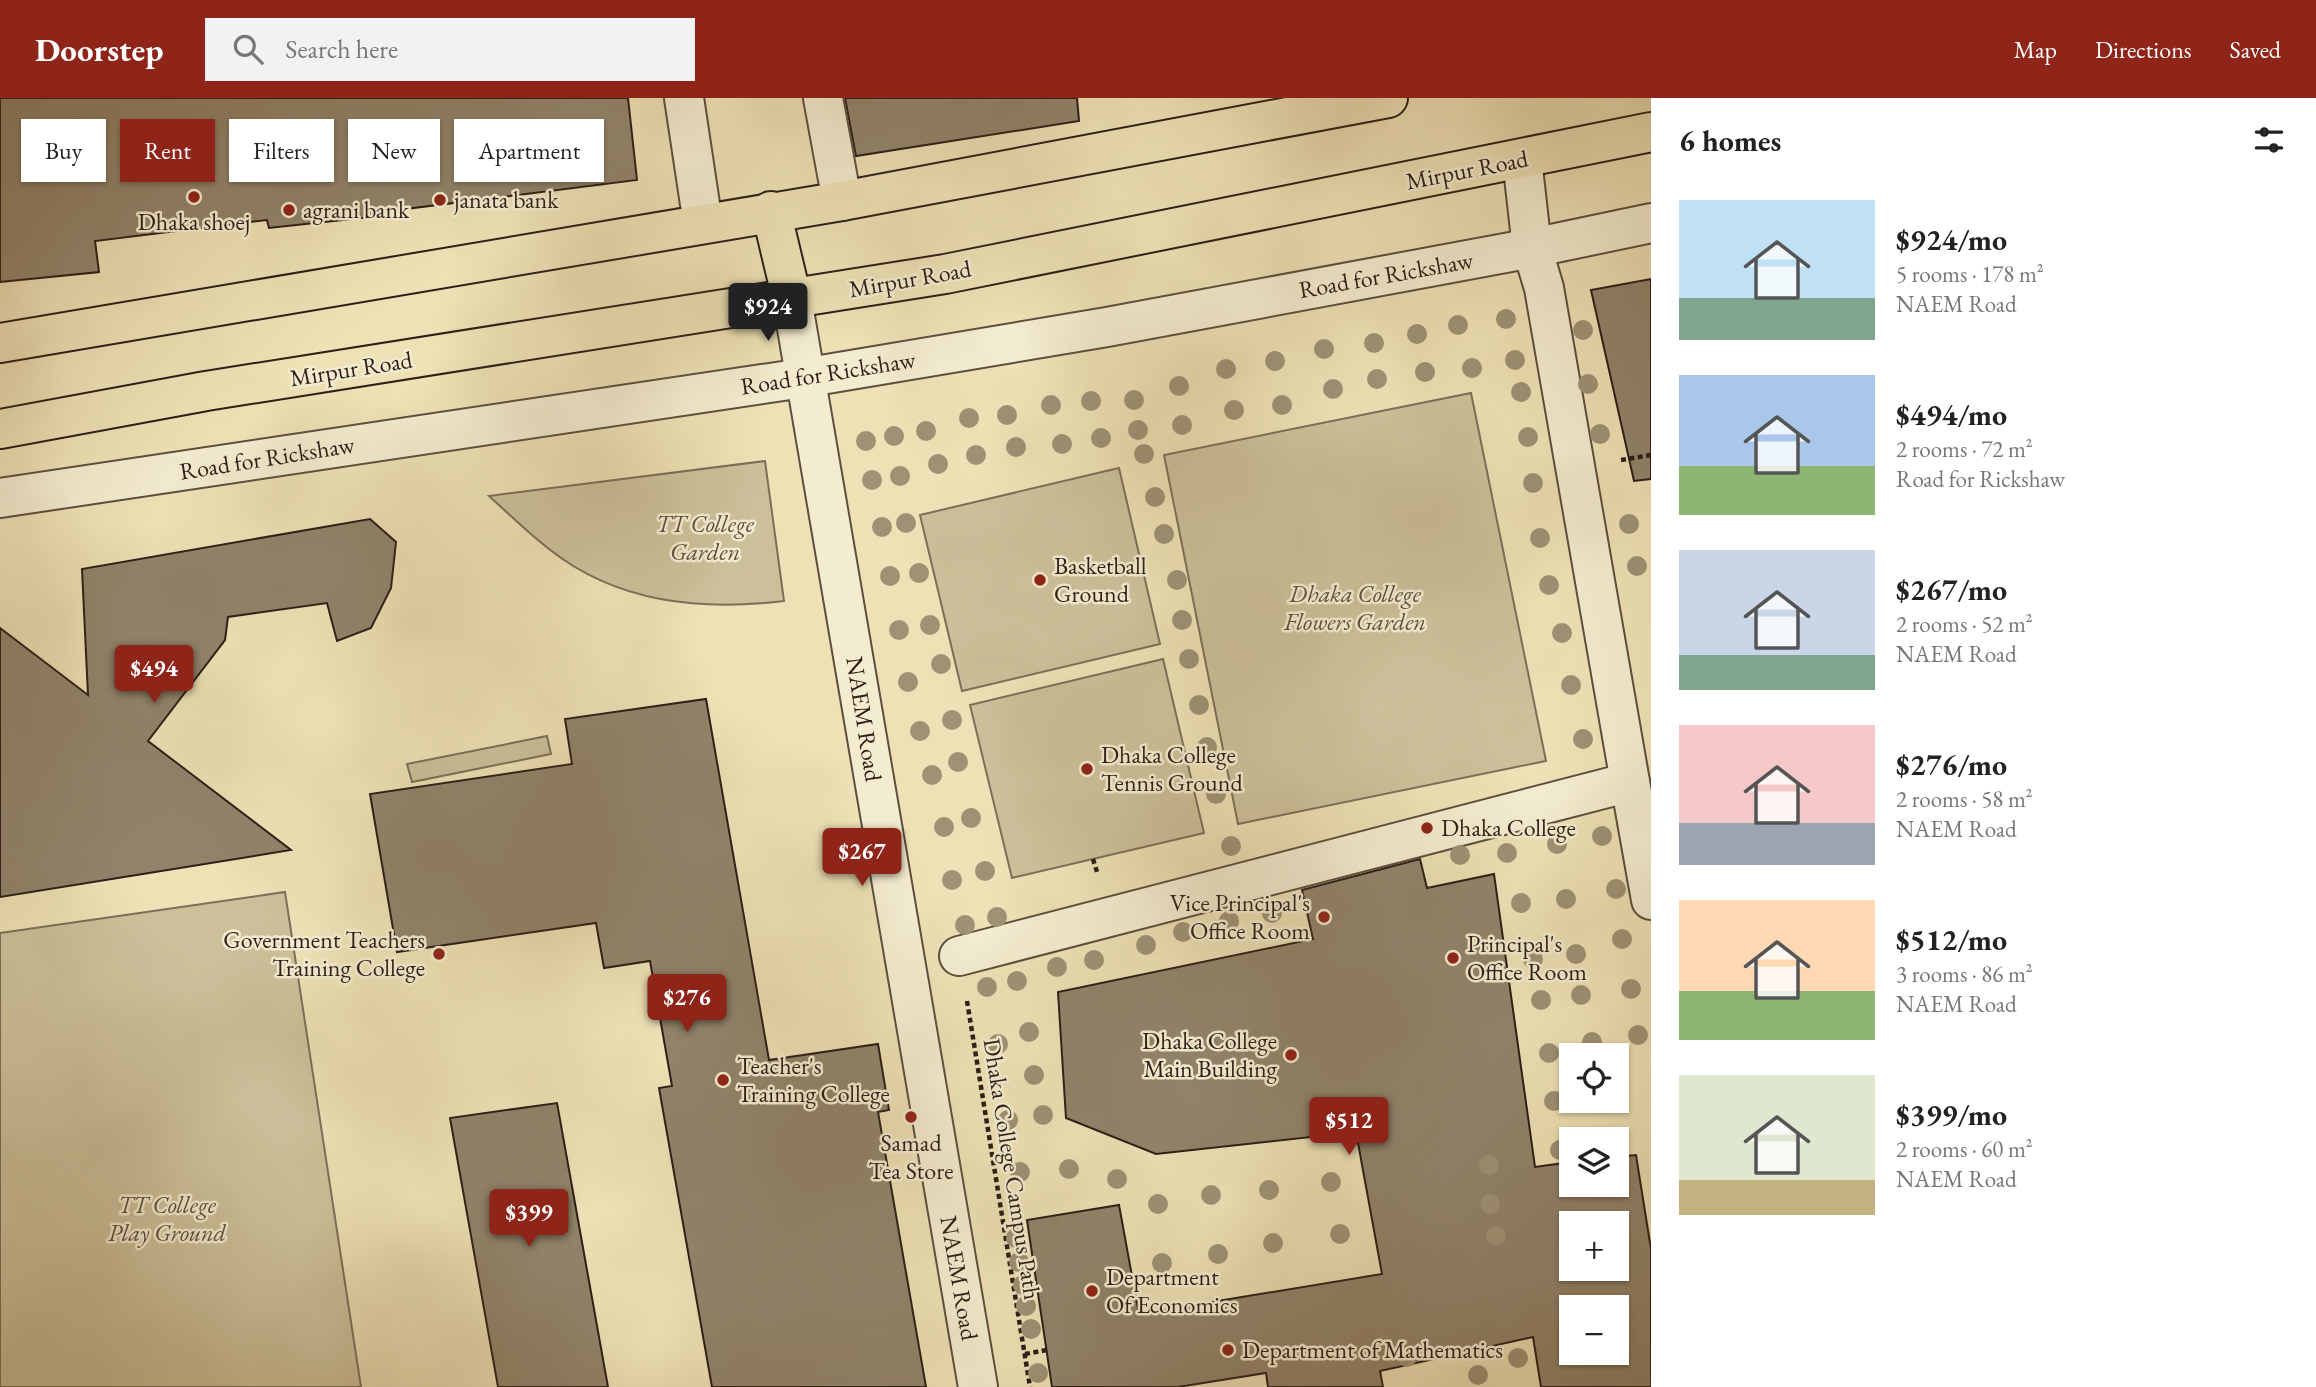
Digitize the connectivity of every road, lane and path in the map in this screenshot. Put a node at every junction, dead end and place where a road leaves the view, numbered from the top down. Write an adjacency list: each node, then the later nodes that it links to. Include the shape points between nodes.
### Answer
1 (684, 98): 10 (street)
2 (823, 98): 7 (street)
3 (1388, 98): 4 (highway)
4 (1274, 109): 7 (highway)
5 (1651, 132): 6 (highway, Mirpur Road)
6 (1522, 159): 11 (street); 12 (highway, Mirpur Road, via 945,274)
7 (842, 201): 8 (highway)
8 (771, 211): 10 (highway); 12 (highway)
9 (1651, 223): 11 (street, Road for Rickshaw)
10 (703, 224): 13 (highway)
11 (1532, 248): 14 (street, Road for Rickshaw); 17 (street, via 1544,288)
12 (792, 299): 14 (street, NAEM Road); 15 (highway, Mirpur Road, via 206,391)
13 (0, 343)
14 (803, 378): 16 (street, Road for Rickshaw); 22 (street, NAEM Road, via 825,481)
15 (0, 429)
16 (0, 498)
17 (1630, 782): 18 (street); 19 (street)
18 (1651, 900)
19 (959, 956): 21 (path, Dhaka College Campus Path)
20 (1047, 1350): 21 (path)
21 (1025, 1354): 23 (path, Dhaka College Campus Path)
22 (978, 1387)
23 (1030, 1387)

